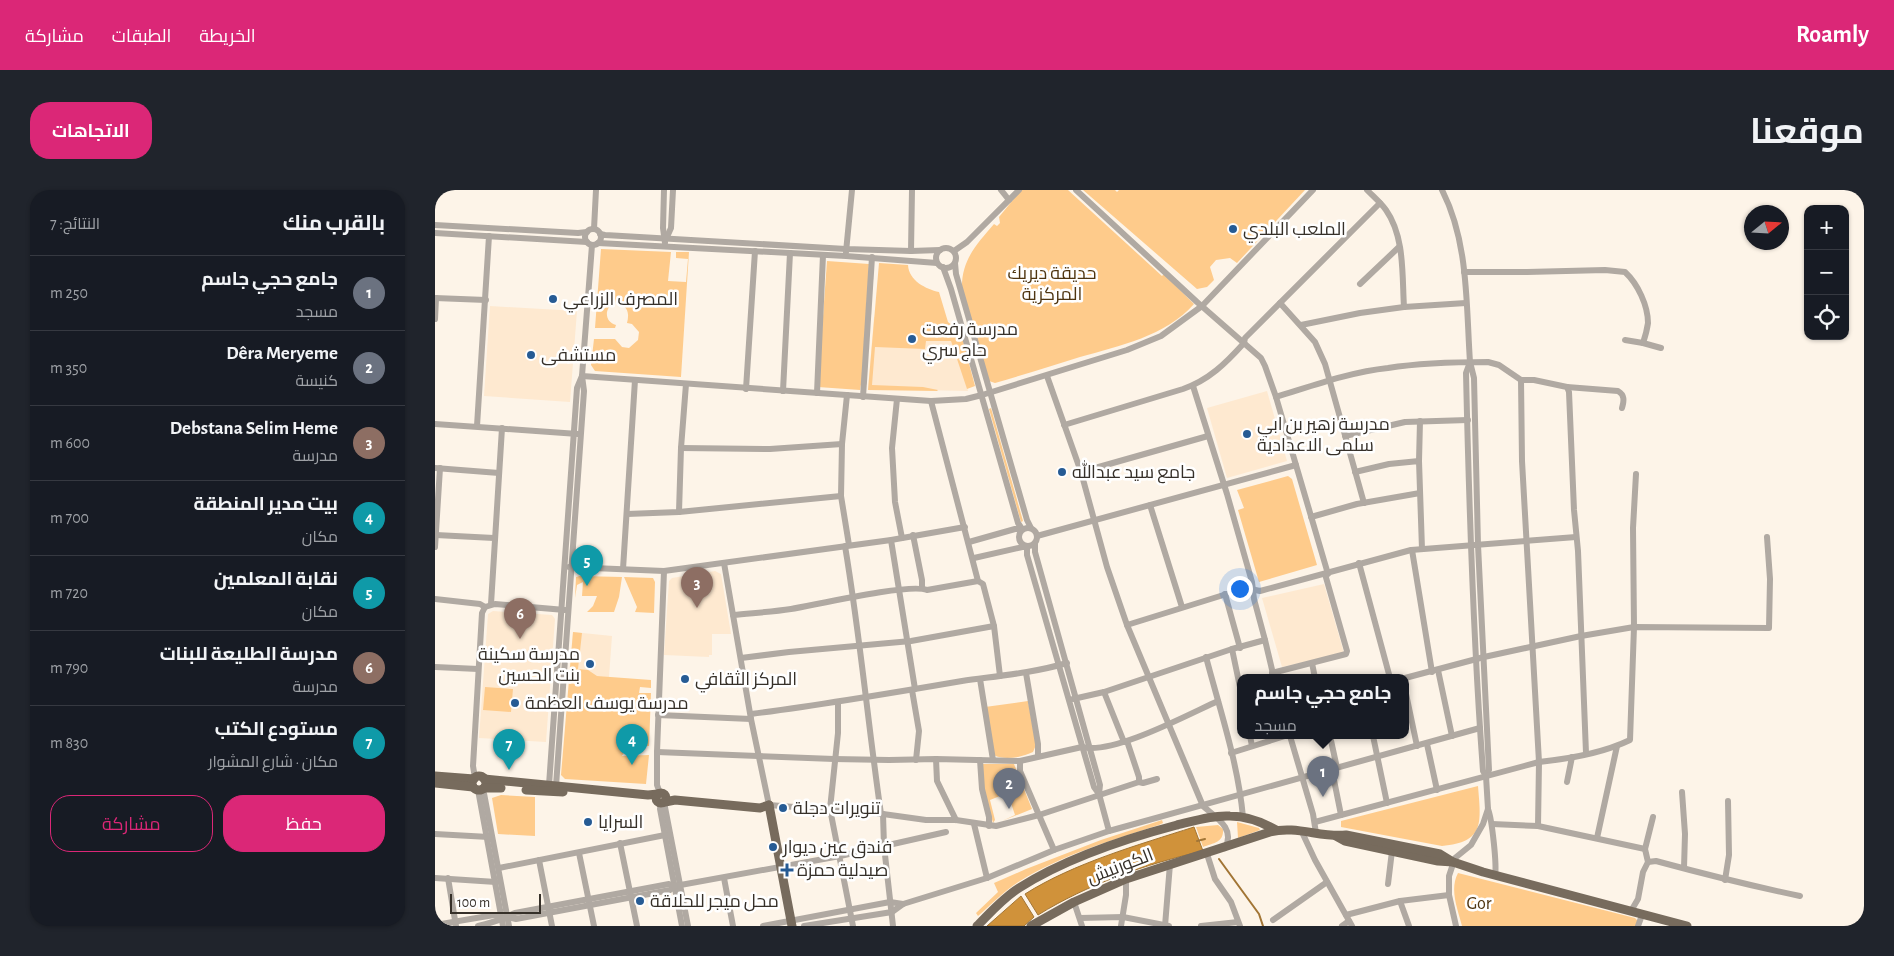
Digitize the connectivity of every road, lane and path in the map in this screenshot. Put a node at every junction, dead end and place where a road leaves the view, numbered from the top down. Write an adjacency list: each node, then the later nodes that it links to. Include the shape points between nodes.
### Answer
1 (596, 190): 17 (street)
2 (664, 190): 14 (street)
3 (673, 190): 15 (street)
4 (852, 190): 29 (street)
5 (912, 190): 27 (street)
6 (1001, 190): 12 (street)
7 (1019, 190): 12 (street)
8 (1076, 190): 41 (street)
9 (1313, 190): 41 (street)
10 (1367, 190): 13 (street)
11 (1442, 190): 35 (street, via 1459,235)
12 (1009, 200): 28 (street)
13 (1379, 203): 24 (street, via 1391,219); 39 (street)
14 (663, 209): 15 (street); 22 (street)
15 (671, 210): 22 (street, via 671,228)
16 (435, 225): 18 (street)
17 (597, 231): 18 (street); 21 (street, via 601,238); 22 (street)
18 (587, 232): 21 (street, via 585,236)
19 (435, 233): 20 (street)
20 (489, 236): 21 (street); 38 (street)
21 (592, 243): 22 (street); 52 (street)
22 (665, 243): 23 (street)
23 (710, 245): 26 (street); 29 (street)
24 (1399, 247): 36 (street); 42 (street)
25 (940, 250): 27 (street); 28 (street, via 945,247); 34 (street, via 936,256)
26 (755, 251): 30 (street); 60 (street)
27 (911, 251): 29 (street)
28 (954, 251): 33 (street)
29 (846, 252): 31 (street); 32 (street)
30 (789, 253): 31 (street); 61 (street)
31 (823, 254): 63 (street)
32 (871, 258): 34 (street); 67 (street)
33 (955, 263): 34 (street, via 950,268); 43 (street)
34 (940, 265): 44 (street)
35 (1464, 272): 40 (street); 49 (street, via 1625,272 1637,286 1646,310 1648,324)
36 (1360, 284)
37 (435, 298): 38 (street); 45 (street)
38 (486, 300): 75 (street)
39 (1280, 303): 46 (street); 48 (street, via 1245,338)
40 (1466, 303): 42 (street); 51 (street)
41 (1202, 306): 48 (street); 53 (street, via 1169,331 1143,344)
42 (1404, 307): 46 (street)
43 (968, 315): 44 (street); 62 (street)
44 (959, 317): 65 (street)
45 (435, 319)
46 (1301, 325): 56 (street, via 1315,342)
47 (1625, 340): 49 (street)
48 (1244, 343): 58 (street, via 1213,374); 66 (street, via 1261,358)
49 (1643, 343): 50 (street)
50 (1661, 348)
51 (1470, 362): 55 (street, via 1499,365); 56 (street, via 1387,368); 71 (street, via 1467,373); 114 (street, via 1474,378)
52 (583, 376): 54 (street); 77 (street, via 577,388); 78 (street)
53 (1047, 376): 62 (street); 74 (street)
54 (635, 380): 57 (street); 96 (street)
55 (1521, 380): 59 (street); 110 (street)
56 (1330, 381): 66 (street); 80 (street)
57 (686, 384): 60 (street); 82 (street)
58 (1193, 386): 74 (street); 79 (street)
59 (1567, 387): 70 (street, via 1618,390 1624,400); 104 (street)
60 (746, 388): 61 (street)
61 (783, 391): 63 (street)
62 (990, 392): 65 (street); 100 (street)
63 (817, 393): 64 (street)
64 (847, 395): 67 (street); 81 (street)
65 (982, 396): 69 (street); 101 (street)
66 (1276, 396): 84 (street)
67 (863, 397): 68 (street)
68 (897, 399): 69 (street); 107 (street, via 892,448 895,502)
69 (931, 401): 99 (street)
70 (1622, 408)
71 (1468, 420): 72 (street); 114 (street)
72 (1419, 421): 80 (street); 83 (street)
73 (435, 424): 75 (street)
74 (1064, 425): 86 (street)
75 (477, 426): 76 (street)
76 (502, 428): 77 (street); 88 (street)
77 (574, 433): 78 (street); 121 (street)
78 (581, 434): 121 (street)
79 (1208, 436): 86 (street); 90 (street)
80 (1345, 436): 87 (street)
81 (842, 444): 82 (street, via 771,449); 92 (street)
82 (681, 448): 95 (street)
83 (1419, 461): 87 (street); 91 (street)
84 (1296, 465): 90 (street); 97 (street)
85 (438, 468): 88 (street); 102 (street)
86 (1081, 472): 98 (street)
87 (1355, 472): 93 (street)
88 (499, 474): 106 (street)
89 (1635, 474): 139 (street)
90 (1223, 485): 94 (street); 128 (street)
91 (1419, 493): 93 (street); 116 (street)
92 (841, 496): 95 (street); 112 (street)
93 (1364, 503): 97 (street)
94 (1150, 504): 98 (street); 133 (street)
95 (679, 512): 96 (street)
96 (627, 514): 122 (street)
97 (1311, 517): 124 (street)
98 (1095, 521): 109 (street); 137 (street)
99 (965, 528): 103 (street); 111 (street)
100 (1031, 528): 101 (street); 109 (street, via 1036,532)
101 (1022, 529): 111 (street); 113 (street, via 1019,541)
102 (436, 535): 106 (street); 115 (street)
103 (913, 535): 107 (street); 126 (street)
104 (1576, 537): 110 (street); 140 (street)
105 (1767, 537): 139 (street, via 1769,628)
106 (494, 538): 132 (street)
107 (902, 538): 108 (street)
108 (891, 540): 112 (street); 127 (street)
109 (1036, 540): 113 (street); 150 (street, via 1035,552)
110 (1526, 541): 114 (street); 144 (street)
111 (969, 542): 118 (street)
112 (847, 546): 119 (street); 130 (street)
113 (1027, 546): 118 (street); 152 (street)
114 (1474, 546): 116 (street); 149 (street)
115 (435, 547)
116 (1422, 549): 117 (street)
117 (1412, 550): 120 (street); 155 (street)
118 (974, 558): 125 (street)
119 (724, 563): 123 (street); 136 (street)
120 (1359, 563): 124 (street); 161 (street)
121 (568, 567): 122 (street); 134 (street); 135 (street)
122 (623, 570): 123 (street)
123 (664, 571): 174 (street)
124 (1327, 574): 128 (street); 151 (street, via 1347,651 1346,654)
125 (979, 581): 126 (street, via 927,590); 138 (street, via 983,584)
126 (922, 588): 127 (street)
127 (900, 590): 130 (street); 142 (street)
128 (1253, 591): 129 (street, via 1245,588); 141 (street)
129 (1225, 594): 133 (street); 145 (street)
130 (854, 597): 136 (street); 143 (street)
131 (435, 599): 132 (street)
132 (488, 606): 134 (street); 154 (street, via 482,613)
133 (1182, 607): 137 (street)
134 (561, 609): 135 (street); 215 (street)
135 (569, 610): 215 (street)
136 (733, 615): 148 (street)
137 (1127, 625): 163 (street)
138 (994, 626): 142 (street); 162 (street)
139 (1633, 627): 140 (street); 188 (street, via 1630,740)
140 (1581, 636): 144 (street); 193 (street)
141 (1265, 640): 145 (street); 158 (street)
142 (907, 642): 143 (street); 166 (street)
143 (860, 645): 148 (street); 168 (street)
144 (1532, 647): 149 (street); 205 (street)
145 (1239, 648): 146 (street)
146 (1232, 649): 147 (street); 157 (street)
147 (1207, 657): 163 (street); 171 (street)
148 (741, 658): 175 (street)
149 (1481, 658): 155 (street); 177 (street); 208 (street, via 1489,770)
150 (1067, 663): 152 (street); 169 (street)
151 (1312, 663): 159 (street); 160 (street)
152 (1059, 665): 156 (street); 170 (street)
153 (435, 666): 154 (street)
154 (478, 669): 214 (street, via 473,766)
155 (1435, 671): 164 (street); 178 (street)
156 (1026, 672): 162 (street); 194 (street)
157 (1237, 674)
158 (1273, 674)
159 (1279, 674)
160 (1314, 674)
161 (1389, 674)
162 (1000, 676): 165 (street)
163 (1150, 677): 167 (street); 176 (street)
164 (1409, 677)
165 (980, 679): 166 (street); 203 (street)
166 (913, 690): 168 (street); 201 (street, via 919,731)
167 (1104, 692): 169 (street); 184 (street)
168 (865, 698): 172 (street); 200 (street)
169 (1077, 698): 170 (street); 190 (street)
170 (1069, 700): 189 (street)
171 (1218, 701): 176 (street); 192 (street)
172 (839, 702): 175 (street); 199 (street)
173 (1409, 708): 187 (street)
174 (658, 715): 175 (street); 191 (street)
175 (751, 716): 195 (street)
176 (1168, 723): 184 (street); 224 (street)
177 (1480, 728): 178 (street); 208 (street)
178 (1452, 736): 185 (street)
179 (1251, 739): 186 (street)
180 (1275, 739): 186 (street)
181 (1291, 739): 209 (street)
182 (1330, 739): 206 (street)
183 (1374, 739): 196 (street)
184 (1125, 741): 190 (street); 211 (street)
185 (1427, 744): 187 (street); 216 (street)
186 (1252, 746): 192 (street)
187 (1417, 746): 196 (street)
188 (1617, 746): 193 (street); 248 (street)
189 (1082, 747): 190 (street); 194 (street); 218 (street)
190 (1091, 749): 218 (street, via 1100,785)
191 (657, 752): 195 (street); 220 (street, via 657,785)
192 (1231, 753): 219 (street)
193 (1586, 753): 197 (street)
194 (1038, 756): 204 (street)
195 (759, 757): 199 (street); 223 (street)
196 (1378, 757): 206 (street); 222 (street)
197 (1571, 757): 205 (street); 212 (street)
198 (936, 758): 201 (street); 202 (street); 233 (street, via 937,781)
199 (834, 759): 200 (street); 225 (street)
200 (873, 760): 201 (street); 227 (street)
201 (916, 760)
202 (981, 760): 203 (street); 237 (street)
203 (993, 760): 204 (street)
204 (1020, 761): 228 (street, via 1020,771)
205 (1539, 762): 208 (street); 238 (street)
206 (1335, 769): 209 (street); 229 (street)
207 (435, 776): 214 (main road)
208 (1486, 776): 216 (street); 226 (street)
209 (1302, 778): 219 (street); 234 (street)
210 (1157, 779): 211 (street)
211 (1139, 782): 218 (street)
212 (1567, 782)
213 (435, 783): 214 (main road)
214 (479, 784): 215 (main road); 220 (main road); 247 (street)
215 (553, 785): 220 (main road)
216 (1437, 790): 222 (street)
217 (1682, 792): 264 (street)
218 (1099, 794): 228 (street); 241 (street)
219 (1241, 795): 224 (street); 231 (street)
220 (661, 798): 223 (main road, via 760,808); 245 (street); 275 (street)
221 (1728, 801): 271 (street, via 1729,856)
222 (1387, 803): 229 (street)
223 (769, 805): 225 (street); 262 (main road)
224 (1203, 806): 230 (street); 241 (street)
225 (830, 809): 227 (street); 257 (street)
226 (1488, 809): 236 (street); 259 (street, via 1475,840)
227 (882, 814): 233 (street); 250 (street)
228 (1039, 815): 237 (street); 253 (street)
229 (1341, 816): 234 (street)
230 (1216, 817): 231 (main road); 251 (street, via 1227,831); 312 (main road, via 1145,835 1059,867 1012,893)
231 (1243, 817): 239 (main road)
232 (1653, 817): 252 (street)
233 (956, 820): 235 (street)
234 (1315, 822): 243 (street)
235 (974, 824): 237 (street); 269 (street)
236 (1492, 824): 238 (street); 265 (street, via 1497,866)
237 (989, 826)
238 (1539, 826): 248 (street)
239 (1276, 830): 240 (main road); 251 (main road, الكورنيش)
240 (1301, 830): 243 (main road); 273 (street)
241 (1109, 831): 253 (street)
242 (946, 832): 250 (street)
243 (1316, 833): 246 (main road)
244 (435, 834): 247 (street)
245 (665, 835): 249 (street); 275 (street)
246 (1336, 836): 254 (main road, via 1345,841); 259 (main road, via 1346,834 1440,854)
247 (489, 837): 263 (street); 272 (street)
248 (1597, 838): 252 (street)
249 (620, 844): 255 (street); 276 (street)
250 (884, 846): 257 (street); 280 (street)
251 (1225, 848): 256 (main road, الكورنيش)
252 (1645, 848): 260 (street)
253 (1054, 850): 269 (street)
254 (1392, 851): 259 (main road); 274 (street)
255 (579, 853): 258 (street); 282 (street)
256 (1207, 854): 261 (main road, الكورنيش); 297 (street, via 1215,879 1231,902)
257 (840, 856): 262 (street); 285 (street)
258 (539, 860): 263 (street); 284 (street)
259 (1453, 862): 265 (main road); 277 (street)
260 (1648, 862): 264 (street); 286 (street, via 1638,899)
261 (1169, 864): 270 (main road, الكورنيش); 316 (street)
262 (780, 866): 268 (street); 295 (main road)
263 (499, 868): 272 (street)
264 (1684, 868): 271 (street)
265 (1495, 876): 286 (main road)
266 (435, 878): 267 (street)
267 (448, 878): 272 (street); 296 (street)
268 (724, 878): 275 (street); 307 (street)
269 (987, 878): 283 (street)
270 (1126, 879): 281 (main road, الكورنيش); 290 (street)
271 (1725, 880): 278 (street)
272 (498, 881): 289 (street)
273 (1327, 882): 293 (street); 294 (street)
274 (1388, 884)
275 (677, 885): 276 (street, via 669,884); 305 (street); 306 (street)
276 (630, 895): 282 (street); 304 (street)
277 (1449, 895): 279 (street); 320 (street)
278 (1800, 896)
279 (1400, 901): 294 (street); 319 (street)
280 (890, 902): 283 (street); 285 (street); 287 (street)
281 (1074, 902): 291 (street); 313 (main road, الكورنيش)
282 (590, 903): 284 (street); 303 (street)
283 (903, 904): 287 (street)
284 (550, 910): 289 (street); 302 (street)
285 (850, 910): 292 (street); 295 (street)
286 (1631, 911): 288 (main road)
287 (891, 912): 292 (street); 311 (street)
288 (1642, 915): 321 (street); 322 (main road)
289 (504, 917): 296 (street, via 494,915); 299 (street, via 495,923); 300 (street); 301 (street)
290 (1123, 917): 291 (street); 315 (street); 316 (street)
291 (1079, 918): 314 (street)
292 (851, 919): 309 (street); 310 (street)
293 (1273, 920)
294 (1349, 920): 318 (street)
295 (792, 923): 308 (street)
296 (456, 924): 298 (street)
297 (1239, 924): 317 (street)
298 (435, 925)
299 (478, 926)
300 (503, 926)
301 (509, 926)
302 (552, 926)
303 (594, 926)
304 (637, 926)
305 (682, 926)
306 (688, 926)
307 (733, 926)
308 (763, 926)
309 (804, 926)
310 (853, 926)
311 (893, 926)
312 (977, 926)
313 (1031, 926)
314 (1082, 926)
315 (1121, 926)
316 (1167, 926)
317 (1201, 926)
318 (1342, 926)
319 (1409, 926)
320 (1456, 926)
321 (1638, 926)
322 (1687, 926)

